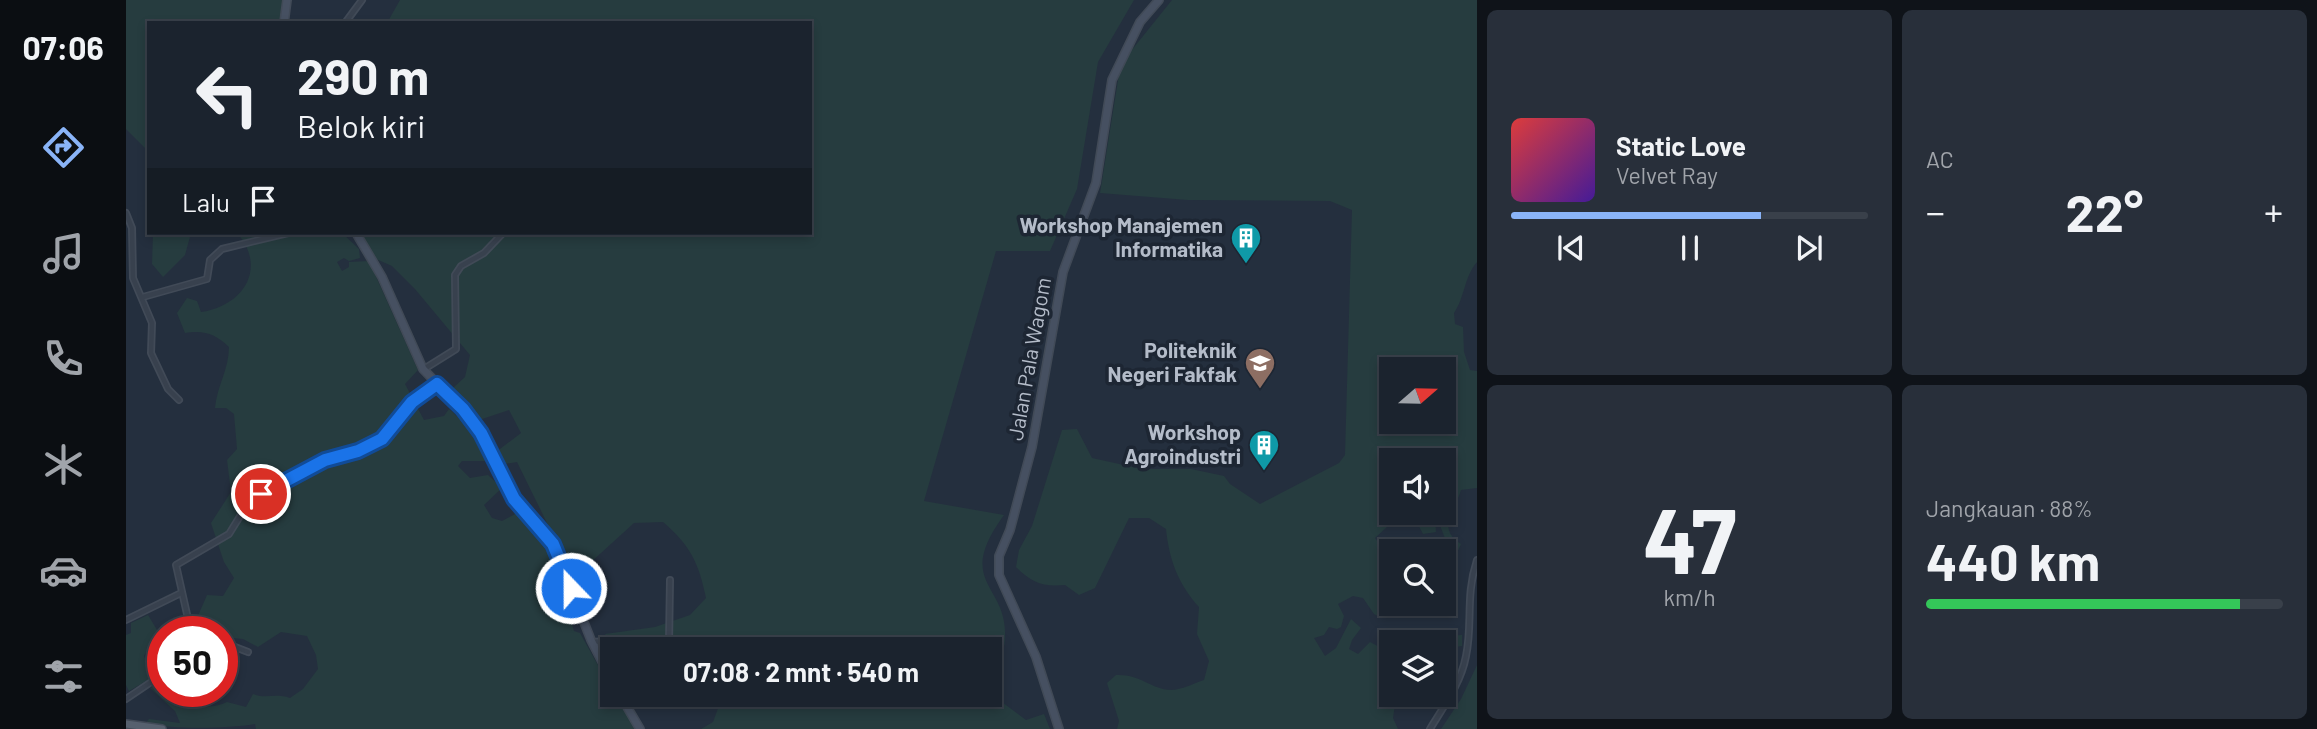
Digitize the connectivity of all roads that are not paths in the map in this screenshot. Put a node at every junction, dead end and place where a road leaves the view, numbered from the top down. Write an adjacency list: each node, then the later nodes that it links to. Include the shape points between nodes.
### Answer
1 (287, 0): 4 (main road)
2 (362, 0): 5 (street)
3 (1159, 0): 31 (main road, Jalan Pala Wagom, via 1140,22 1112,80 1096,183 1063,272 1032,447 999,556 999,575 1036,657)
4 (284, 21)
5 (346, 21)
6 (126, 213): 10 (street, via 132,228 133,278)
7 (280, 235): 10 (street, via 222,249 210,260 207,279)
8 (357, 235): 11 (main road, via 374,260)
9 (501, 235): 11 (street, via 455,275 456,349)
10 (143, 297): 13 (street, via 152,326 151,353 168,389)
11 (423, 370): 12 (main road)
12 (437, 384): 16 (street, via 412,402 382,439 325,460 261,494 229,534 176,565); 20 (main road, via 472,420 514,499 553,544)
13 (179, 400)
14 (1477, 560): 32 (street, via 1467,602 1468,645 1462,671)
15 (670, 580): 19 (street)
16 (181, 593): 17 (street); 18 (street)
17 (187, 616)
18 (126, 620)
19 (669, 637)
20 (592, 642): 21 (street); 24 (main road)
21 (600, 642)
22 (238, 648): 23 (street)
23 (248, 652)
24 (600, 658)
25 (147, 685): 26 (street)
26 (126, 699)
27 (627, 707): 30 (main road)
28 (126, 724): 29 (main road)
29 (162, 729)
30 (640, 729)
31 (1059, 729)
32 (1430, 729)

